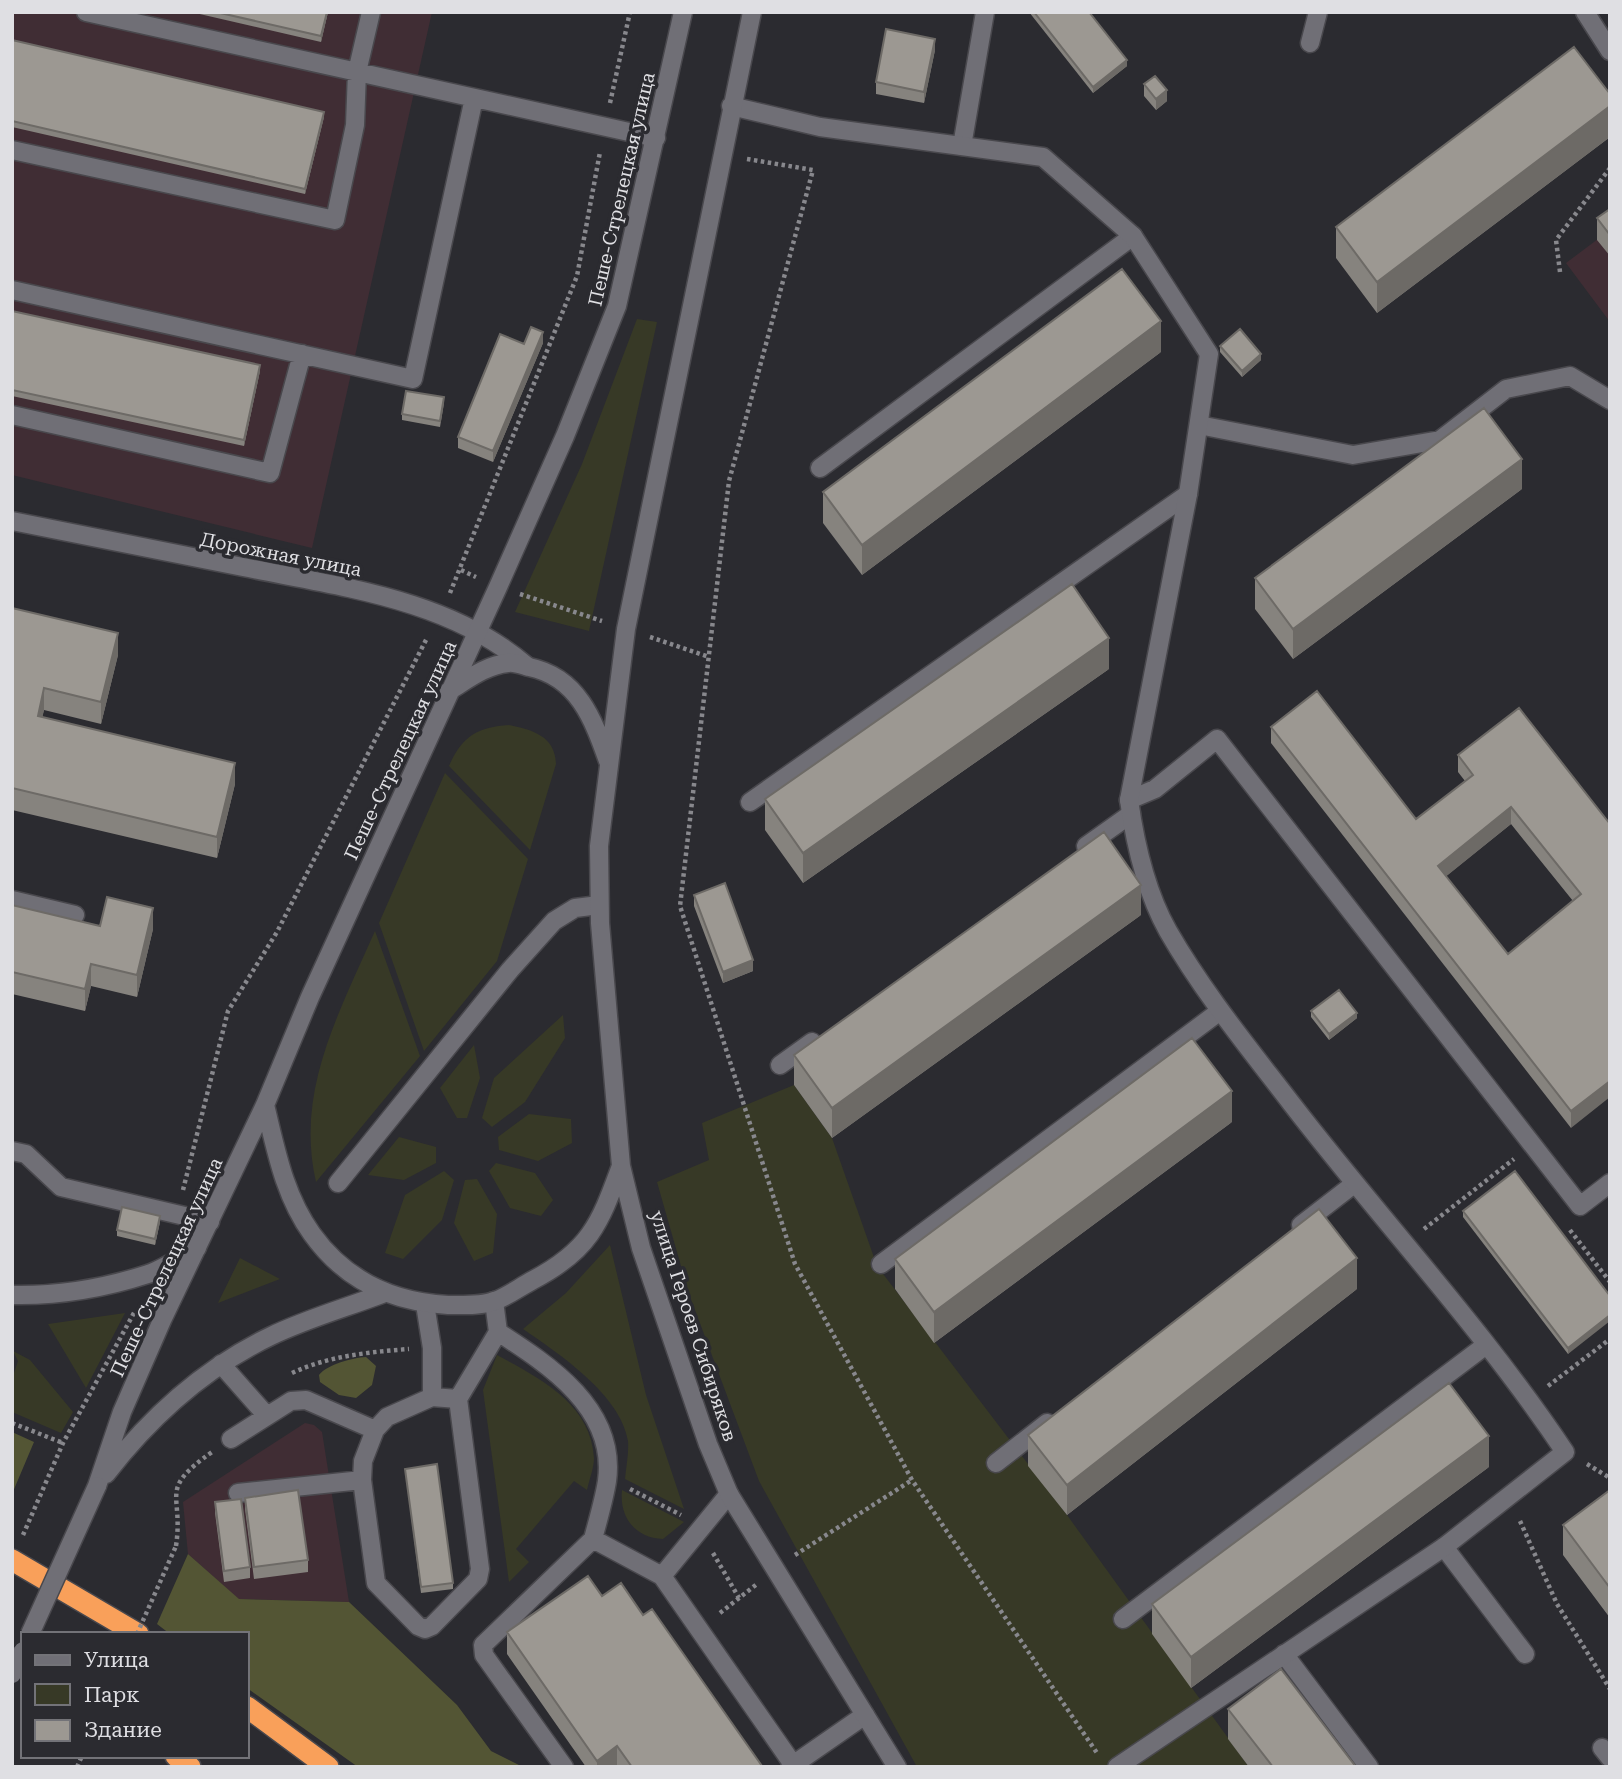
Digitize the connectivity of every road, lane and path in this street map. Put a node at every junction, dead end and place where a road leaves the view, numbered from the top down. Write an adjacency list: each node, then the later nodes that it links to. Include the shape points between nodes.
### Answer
1 (86, 12): 11 (main road)
2 (371, 12): 11 (main road)
3 (630, 12): 14 (path)
4 (683, 12): 15 (main road, Пеше-Стрелецкая улица)
5 (752, 12): 13 (main road)
6 (985, 12): 16 (main road)
7 (1318, 12): 9 (main road)
8 (1585, 12): 10 (main road)
9 (1310, 43)
10 (1610, 51)
11 (357, 72): 12 (main road); 17 (main road, via 355,125 335,220)
12 (474, 99): 14 (main road); 23 (main road, via 413,379)
13 (731, 106): 16 (main road, via 820,127); 18 (main road)
14 (604, 129): 15 (main road); 30 (path, via 577,276)
15 (656, 138): 31 (main road, Пеше-Стрелецкая улица, via 617,306)
16 (962, 146): 20 (main road, via 1043,157)
17 (12, 150)
18 (722, 155): 33 (main road); 35 (path, via 813,170 729,481)
19 (1610, 168): 21 (path, via 1556,240)
20 (1133, 236): 26 (main road, via 1209,354); 27 (main road)
21 (1560, 272)
22 (12, 290): 23 (main road)
23 (302, 354): 25 (main road, via 270,473)
24 (1610, 400): 26 (main road, via 1570,376 1506,388 1440,440 1353,455)
25 (12, 415)
26 (1199, 425): 28 (main road)
27 (820, 468)
28 (1188, 494): 39 (main road); 40 (main road)
29 (12, 521): 32 (main road, Дорожная улица, via 387,597)
30 (461, 570): 31 (path); 32 (path)
31 (498, 587): 33 (path); 34 (main road, Пеше-Стрелецкая улица)
32 (439, 615): 34 (main road, Дорожная улица); 57 (path, via 277,932 228,1011)
33 (626, 629): 35 (path); 38 (main road)
34 (477, 632): 36 (main road, Дорожная улица); 37 (main road, Пеше-Стрелецкая улица)
35 (709, 657): 87 (path, via 680,906 795,1264)
36 (527, 666): 37 (main road, via 509,662 485,669); 38 (main road, via 560,680 582,698)
37 (449, 691): 48 (main road, Пеше-Стрелецкая улица)
38 (611, 768): 43 (main road, улица Героев Сибиряков, via 599,846)
39 (750, 802)
40 (1130, 807): 41 (main road); 45 (main road, via 1136,848 1167,929); 53 (main road, via 1217,739 1580,1206)
41 (1074, 854)
42 (12, 900): 44 (main road)
43 (598, 905): 50 (main road, улица Героев Сибиряков); 54 (main road, via 575,908 554,921)
44 (75, 915)
45 (1220, 1011): 55 (main road); 65 (main road)
46 (825, 1033): 47 (main road)
47 (780, 1065)
48 (265, 1105): 58 (main road, Пеше-Стрелецкая улица); 68 (main road, via 281,1170 300,1216 333,1258)
49 (12, 1151): 57 (main road, via 26,1154 61,1187)
50 (621, 1166): 70 (main road, via 589,1235 556,1268); 90 (main road, улица Героев Сибиряков, via 641,1248)
51 (1524, 1169): 52 (path, via 1516,1158)
52 (1488, 1179): 56 (path); 61 (path)
53 (1610, 1182)
54 (338, 1183)
55 (1354, 1184): 60 (main road); 61 (main road)
56 (1492, 1185)
57 (176, 1216): 58 (main road)
58 (210, 1222): 63 (main road, Пеше-Стрелецкая улица)
59 (1565, 1224): 62 (path)
60 (1289, 1235)
61 (1403, 1245): 74 (main road)
62 (1582, 1246): 64 (path); 67 (path)
63 (197, 1248): 66 (main road); 88 (main road, Пеше-Стрелецкая улица, via 122,1412)
64 (1572, 1252)
65 (881, 1264)
66 (150, 1273): 69 (main road, via 44,1296); 84 (path, via 137,1307)
67 (1610, 1282)
68 (382, 1294): 71 (main road); 75 (main road, via 272,1336)
69 (12, 1295)
70 (494, 1301): 71 (main road); 72 (main road)
71 (425, 1304): 76 (main road, via 432,1348)
72 (498, 1332): 77 (main road); 92 (main road, via 563,1378 585,1402 602,1432 607,1479)
73 (1610, 1339): 78 (path)
74 (1486, 1345): 78 (main road); 97 (main road)
75 (220, 1364): 80 (main road); 88 (main road, via 135,1437)
76 (432, 1397): 77 (main road); 82 (main road, via 387,1417)
77 (458, 1399): 86 (main road, via 480,1569 472,1586 425,1629 376,1583)
78 (1530, 1400): 93 (main road, via 1565,1451)
79 (1061, 1412): 85 (main road)
80 (267, 1416): 82 (main road, via 291,1401 306,1400); 83 (main road)
81 (12, 1423): 84 (path)
82 (375, 1430): 86 (main road, via 367,1445)
83 (231, 1439): 101 (path, bridge, via 186,1471 176,1485 176,1546)
84 (63, 1443): 94 (path)
85 (996, 1463)
86 (362, 1480): 89 (main road)
87 (912, 1480): 95 (path); 109 (path)
88 (97, 1486): 99 (main road, bridge)
89 (238, 1493)
90 (729, 1493): 95 (main road, улица Героев Сибиряков); 96 (main road)
91 (1517, 1516): 106 (path, via 1557,1604)
92 (593, 1539): 96 (main road); 112 (main road, via 483,1645 484,1655)
93 (1444, 1547): 102 (main road); 103 (main road)
94 (15, 1553): 100 (highway)
95 (775, 1569): 98 (path); 108 (main road, улица Героев Сибиряков)
96 (662, 1576): 98 (main road)
97 (1123, 1619)
98 (699, 1629): 110 (main road)
99 (31, 1632)
100 (135, 1632)
101 (139, 1632)
102 (1284, 1654): 114 (main road); 115 (main road)
103 (1525, 1654)
104 (21, 1657): 105 (main road, bridge)
105 (12, 1674)
106 (1610, 1689)
107 (248, 1708): 111 (highway)
108 (865, 1715): 110 (main road); 113 (main road, улица Героев Сибиряков)
109 (1098, 1755)
110 (791, 1765)
111 (328, 1767)
112 (564, 1767)
113 (897, 1767)
114 (1117, 1767)
115 (1369, 1767)

